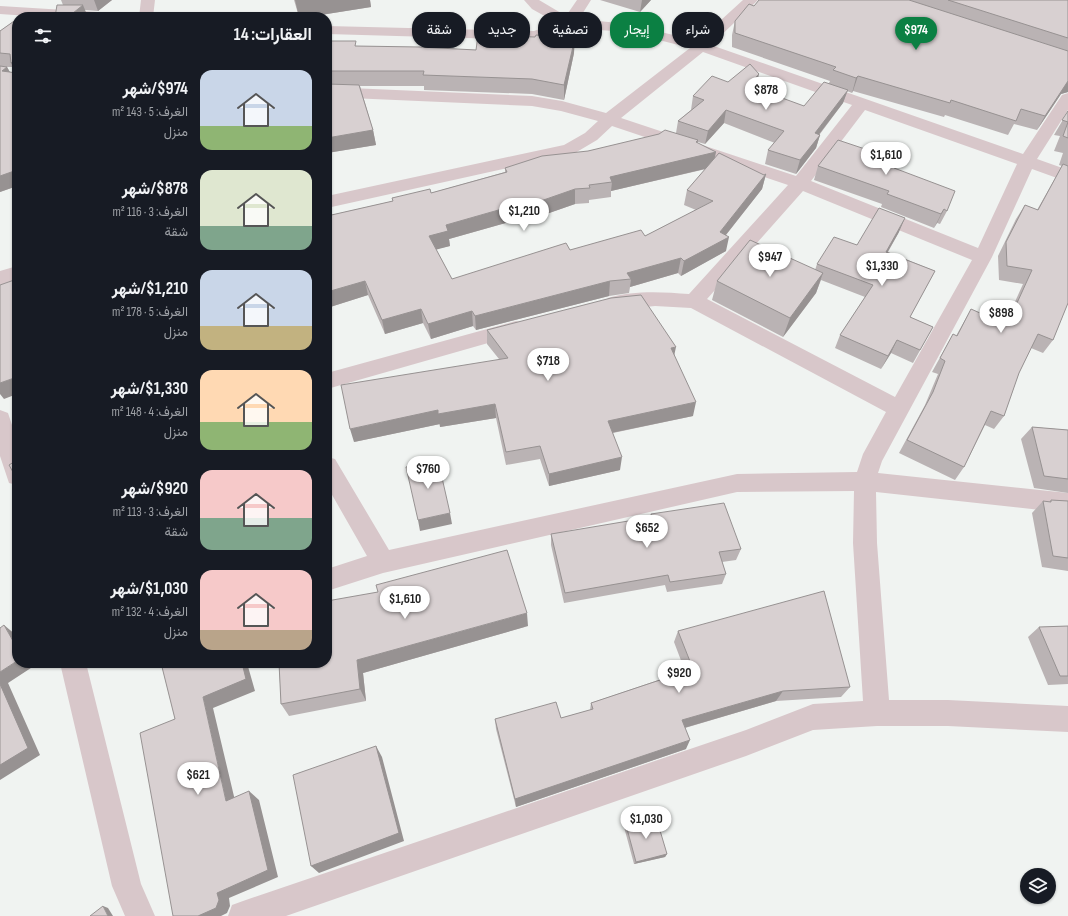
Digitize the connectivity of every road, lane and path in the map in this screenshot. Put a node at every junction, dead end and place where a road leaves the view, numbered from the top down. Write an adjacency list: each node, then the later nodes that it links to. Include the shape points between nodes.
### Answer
1 (148, 0): 7 (street)
2 (531, 0): 8 (street)
3 (584, 0): 9 (street)
4 (751, 0): 10 (street)
5 (5, 7): 6 (street)
6 (20, 12)
7 (147, 12)
8 (551, 12)
9 (576, 12)
10 (724, 25)
11 (602, 26): 14 (street, via 628,28)
12 (332, 30): 13 (street)
13 (538, 35)
14 (672, 39)
15 (698, 48): 20 (street)
16 (707, 48): 19 (street)
17 (332, 92): 20 (street, via 532,101)
18 (1068, 98): 21 (street)
19 (863, 102): 21 (street); 23 (street)
20 (609, 119): 23 (street); 24 (street, via 598,132 569,148)
21 (1027, 161): 22 (street); 25 (street)
22 (1068, 176)
23 (800, 183): 25 (street); 28 (street)
24 (332, 201)
25 (983, 257): 32 (street)
26 (12, 274): 27 (street)
27 (0, 278)
28 (694, 301): 29 (street, via 655,300 609,304); 32 (street)
29 (594, 308)
30 (534, 323): 31 (street)
31 (332, 380)
32 (899, 409): 36 (street, via 872,460)
33 (0, 420): 34 (street)
34 (12, 460)
35 (332, 474): 38 (street)
36 (865, 481): 37 (street); 38 (street, via 737,483); 41 (street, via 865,543)
37 (1068, 503)
38 (384, 562): 39 (street)
39 (332, 578)
40 (74, 668): 43 (street, via 127,886)
41 (877, 713): 42 (street, via 948,713); 44 (street, via 813,717 746,743)
42 (1068, 719)
43 (140, 916)
44 (243, 916)

